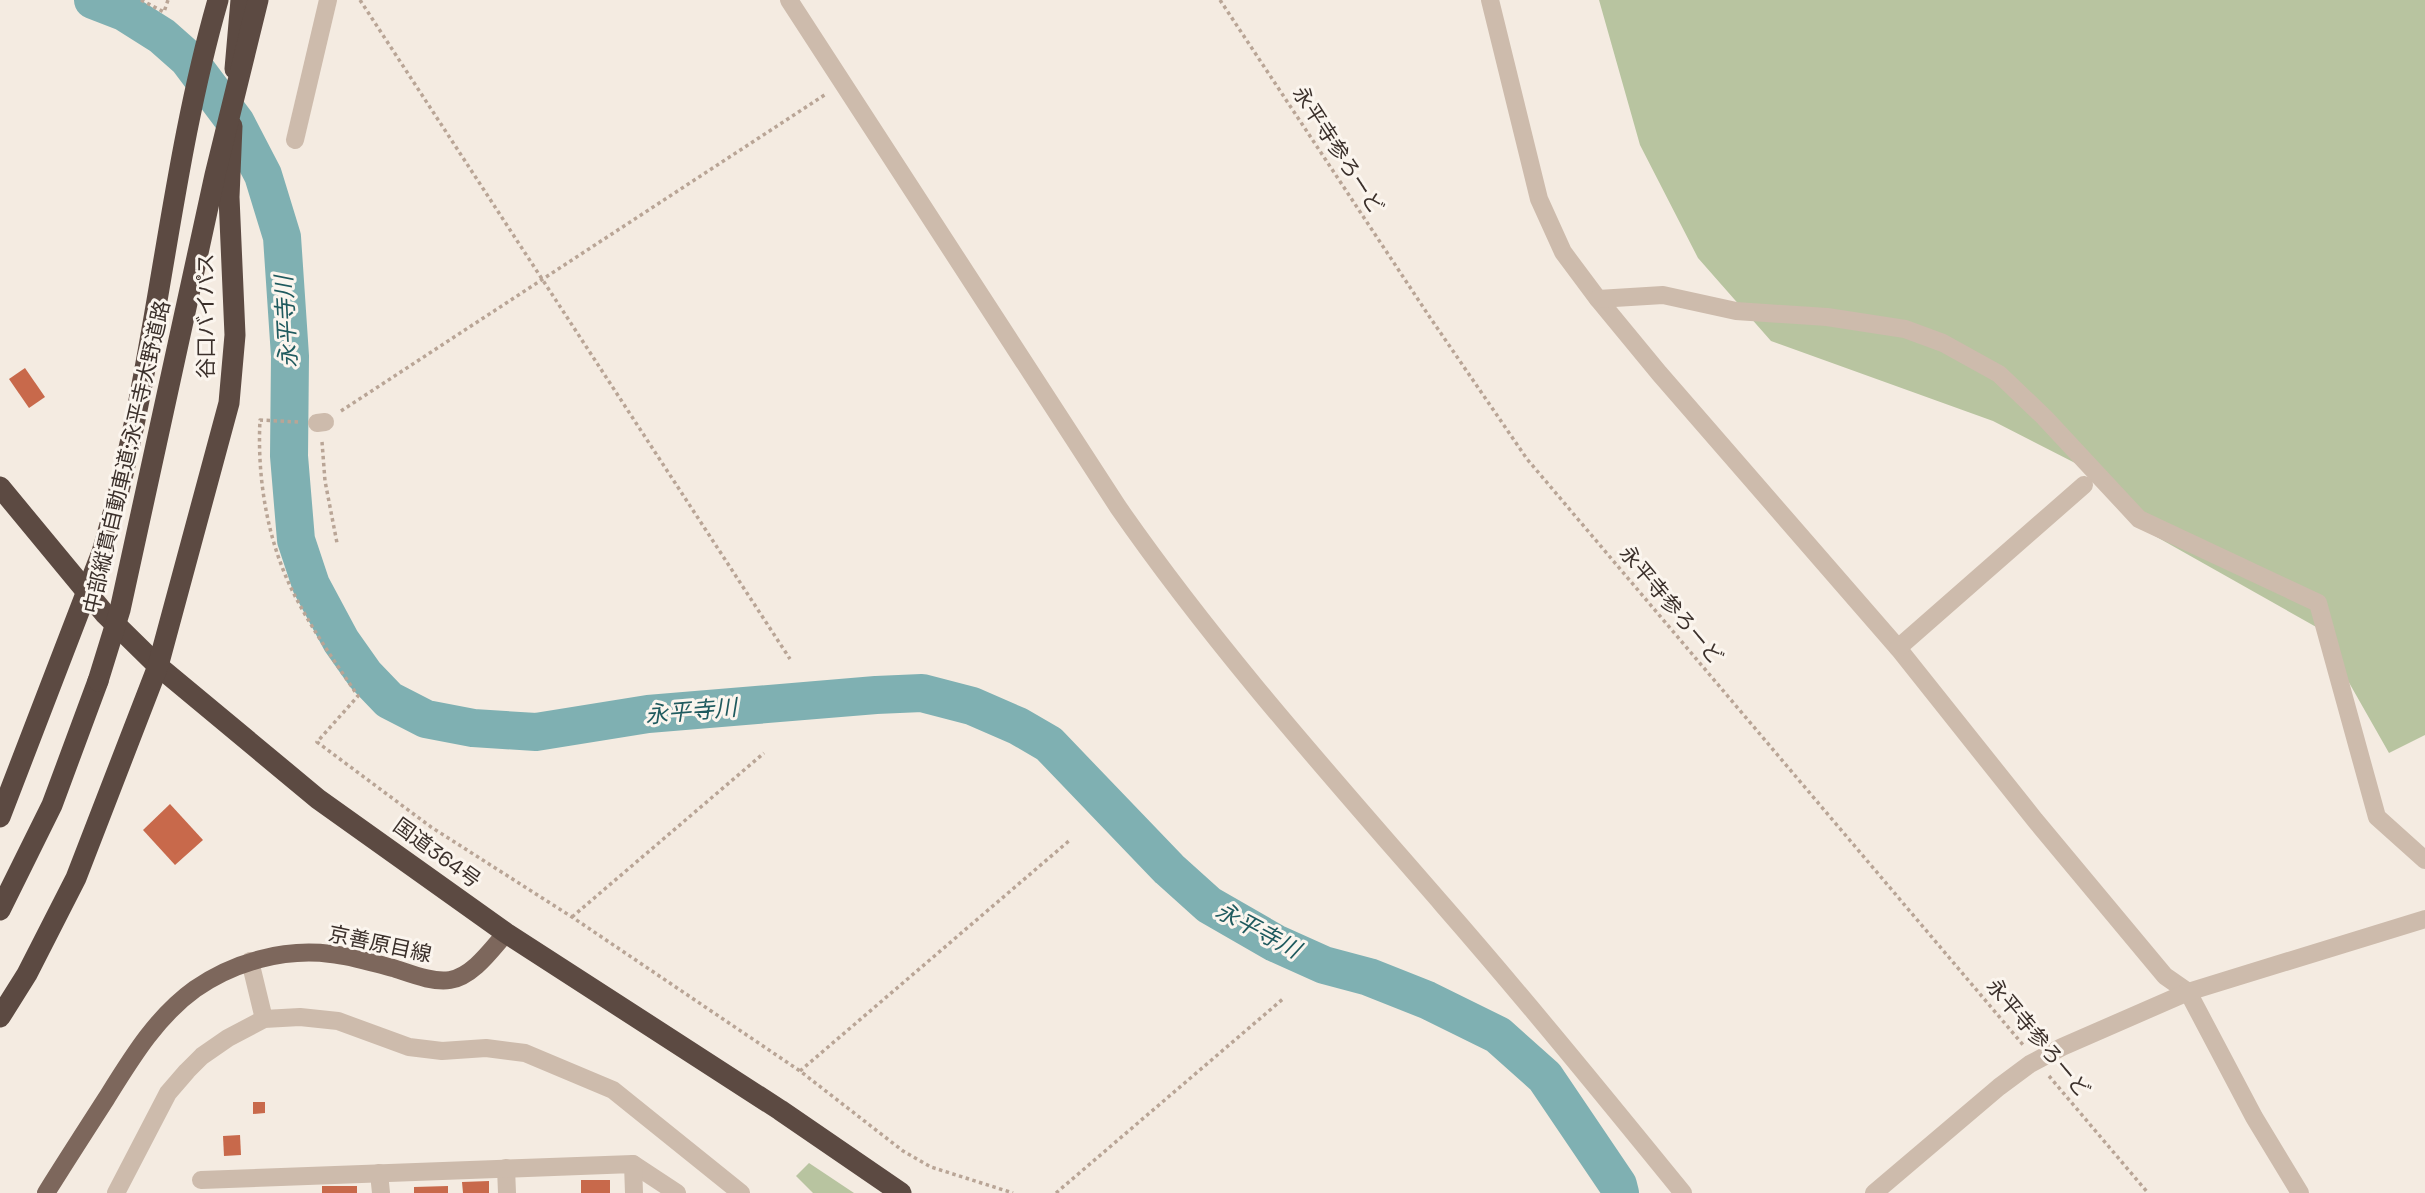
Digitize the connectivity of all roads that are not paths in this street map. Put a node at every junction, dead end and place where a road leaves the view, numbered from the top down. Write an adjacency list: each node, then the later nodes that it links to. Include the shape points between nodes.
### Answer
1 (218, 0): 11 (highway, 谷口バイパス, via 112,521)
2 (242, 0): 13 (highway, 谷口バイパス, bridge, via 229,197 235,335 229,403)
3 (258, 0): 16 (highway, 中部縦貫自動車道;永平寺大野道路, bridge, via 120,610 99,681 51,805)
4 (328, 0): 7 (street)
5 (789, 0): 36 (street, via 1159,566 1261,695 1542,1019)
6 (1490, 0): 8 (street, via 1539,199 1563,252)
7 (295, 141)
8 (1598, 299): 12 (street); 15 (street, via 1663,295 1736,311 1827,317 1905,329 1943,342 1999,374 2138,519 2318,603 2376,817)
9 (2084, 485): 12 (street)
10 (0, 486): 11 (highway, 国道364号)
11 (85, 592): 13 (highway, 国道364号); 14 (highway, 谷口バイパス)
12 (1898, 648): 20 (street, via 2165,976)
13 (158, 666): 18 (highway, 国道364号, via 318,799); 21 (highway, 谷口バイパス, via 76,878 34,963)
14 (0, 817)
15 (2425, 860)
16 (0, 910)
17 (2425, 919): 20 (street)
18 (506, 933): 19 (main road, 京善原目線, via 465,974 449,980 331,954 293,952); 35 (highway, 国道364号)
19 (250, 961): 22 (street); 28 (main road, 京善原目線, via 194,989 142,1041)
20 (2188, 992): 37 (street, via 2036,1061); 38 (street)
21 (0, 1017)
22 (264, 1019): 29 (street, via 228,1038 168,1093); 34 (street, via 338,1021 409,1047 525,1053 613,1090)
23 (633, 1164): 24 (street); 32 (street); 33 (street)
24 (506, 1168): 25 (street); 31 (street)
25 (380, 1173): 27 (street); 30 (street)
26 (201, 1180): 27 (street)
27 (254, 1185)
28 (46, 1193)
29 (116, 1193)
30 (381, 1193)
31 (507, 1193)
32 (634, 1193)
33 (677, 1193)
34 (741, 1193)
35 (901, 1193)
36 (1683, 1193)
37 (1874, 1193)
38 (2300, 1193)

